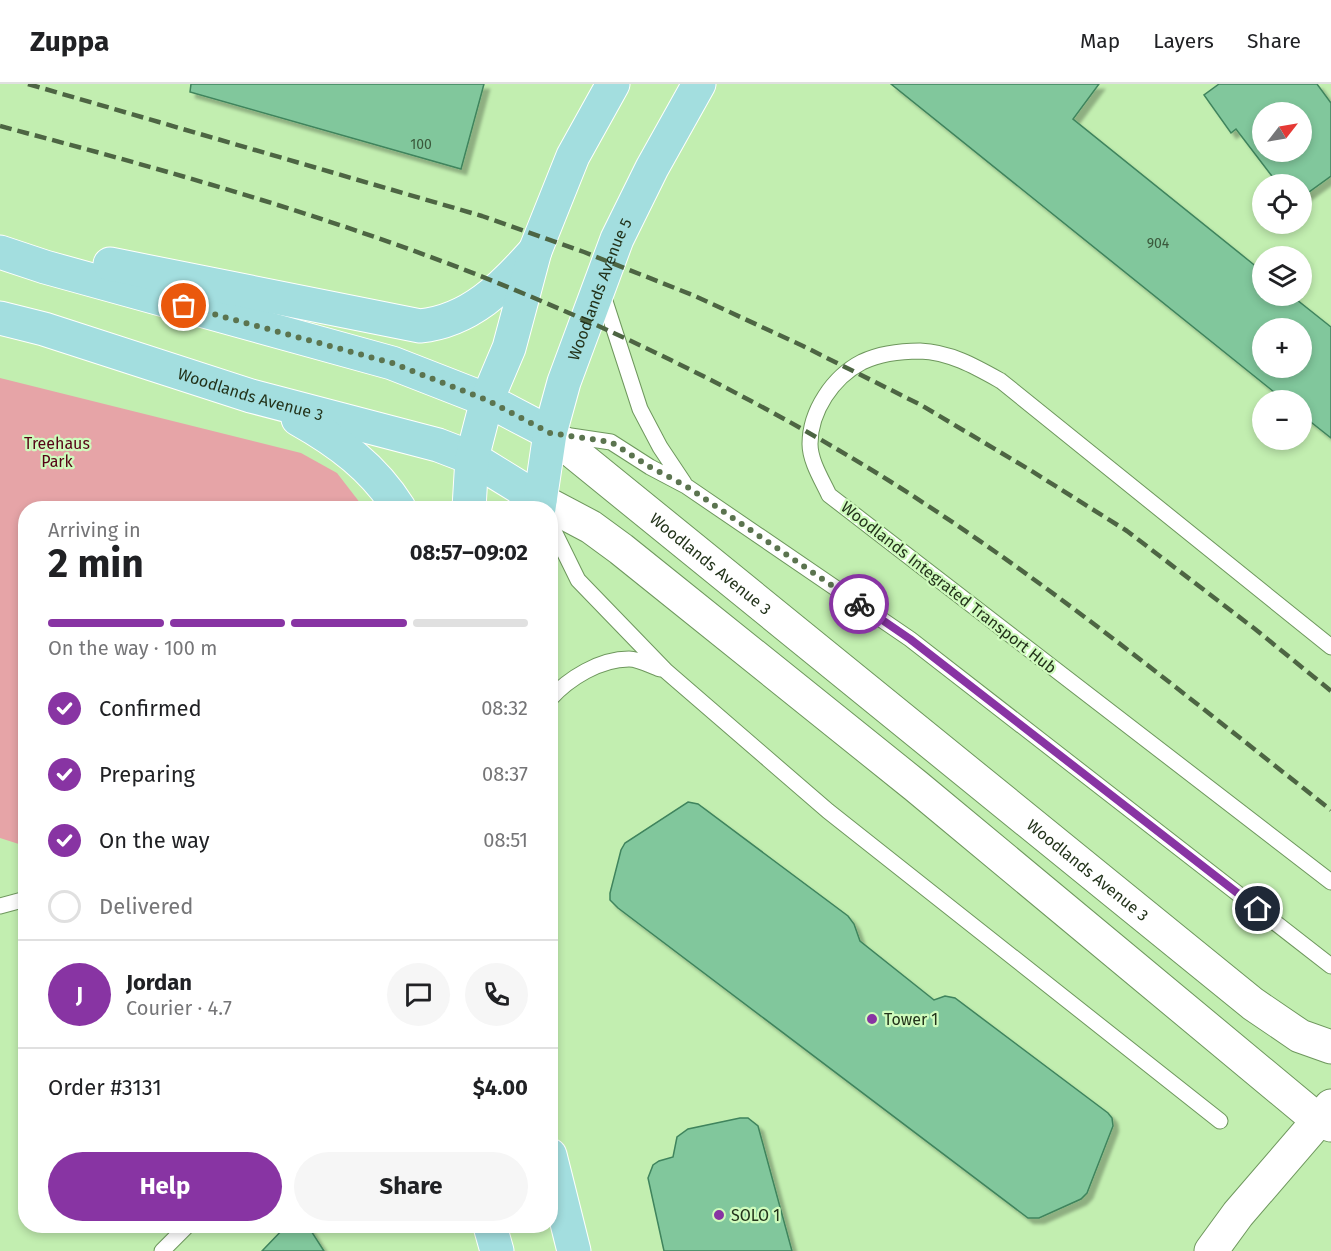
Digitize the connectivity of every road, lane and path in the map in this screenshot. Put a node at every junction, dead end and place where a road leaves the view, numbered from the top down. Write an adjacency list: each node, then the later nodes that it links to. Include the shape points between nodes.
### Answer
1 (613, 84): 4 (main road, via 573,156)
2 (699, 84): 6 (main road, Woodlands Avenue 5, via 617,239)
3 (0, 242): 4 (main road, via 420,326 450,321 477,305 508,281)
4 (535, 251): 9 (main road, via 509,348)
5 (0, 252): 9 (main road, Woodlands Avenue 3, via 392,363)
6 (600, 286): 10 (main road, Woodlands Avenue 5, via 564,382); 12 (lane, via 640,409)
7 (0, 318): 8 (main road, Woodlands Avenue 3)
8 (251, 396): 11 (main road, Woodlands Avenue 3, via 438,445); 13 (main road, via 300,420 352,454)
9 (487, 400): 10 (main road, Woodlands Avenue 3); 11 (main road)
10 (550, 433): 12 (lane, via 611,442); 16 (main road, Woodlands Avenue 5); 26 (street, Woodlands Avenue 3, via 1253,1004 1300,1036)
11 (472, 458): 14 (main road); 15 (main road, Woodlands Avenue 3)
12 (686, 486): 25 (lane, via 910,639)
13 (394, 501)
14 (469, 501)
15 (531, 501)
16 (544, 501)
17 (558, 515): 27 (street, Woodlands Avenue 3, via 591,527 621,549)
18 (558, 540): 20 (lane, via 578,580)
19 (1331, 647): 22 (lane, Woodlands Integrated Transport Hub, via 1001,381 976,367 953,357 921,351 890,354 862,362 843,376 818,408 810,445 829,495)
20 (666, 672): 21 (lane, via 631,658 592,668); 28 (lane, via 828,811)
21 (558, 690)
22 (1331, 882)
23 (18, 901): 24 (lane)
24 (0, 906)
25 (1331, 966)
26 (1331, 1047)
27 (1327, 1117): 35 (street, via 1238,1214)
28 (1220, 1121)
29 (558, 1187): 34 (main road)
30 (180, 1233): 32 (lane)
31 (492, 1233): 33 (main road)
32 (162, 1251)
33 (497, 1251)
34 (574, 1251)
35 (1211, 1251)

